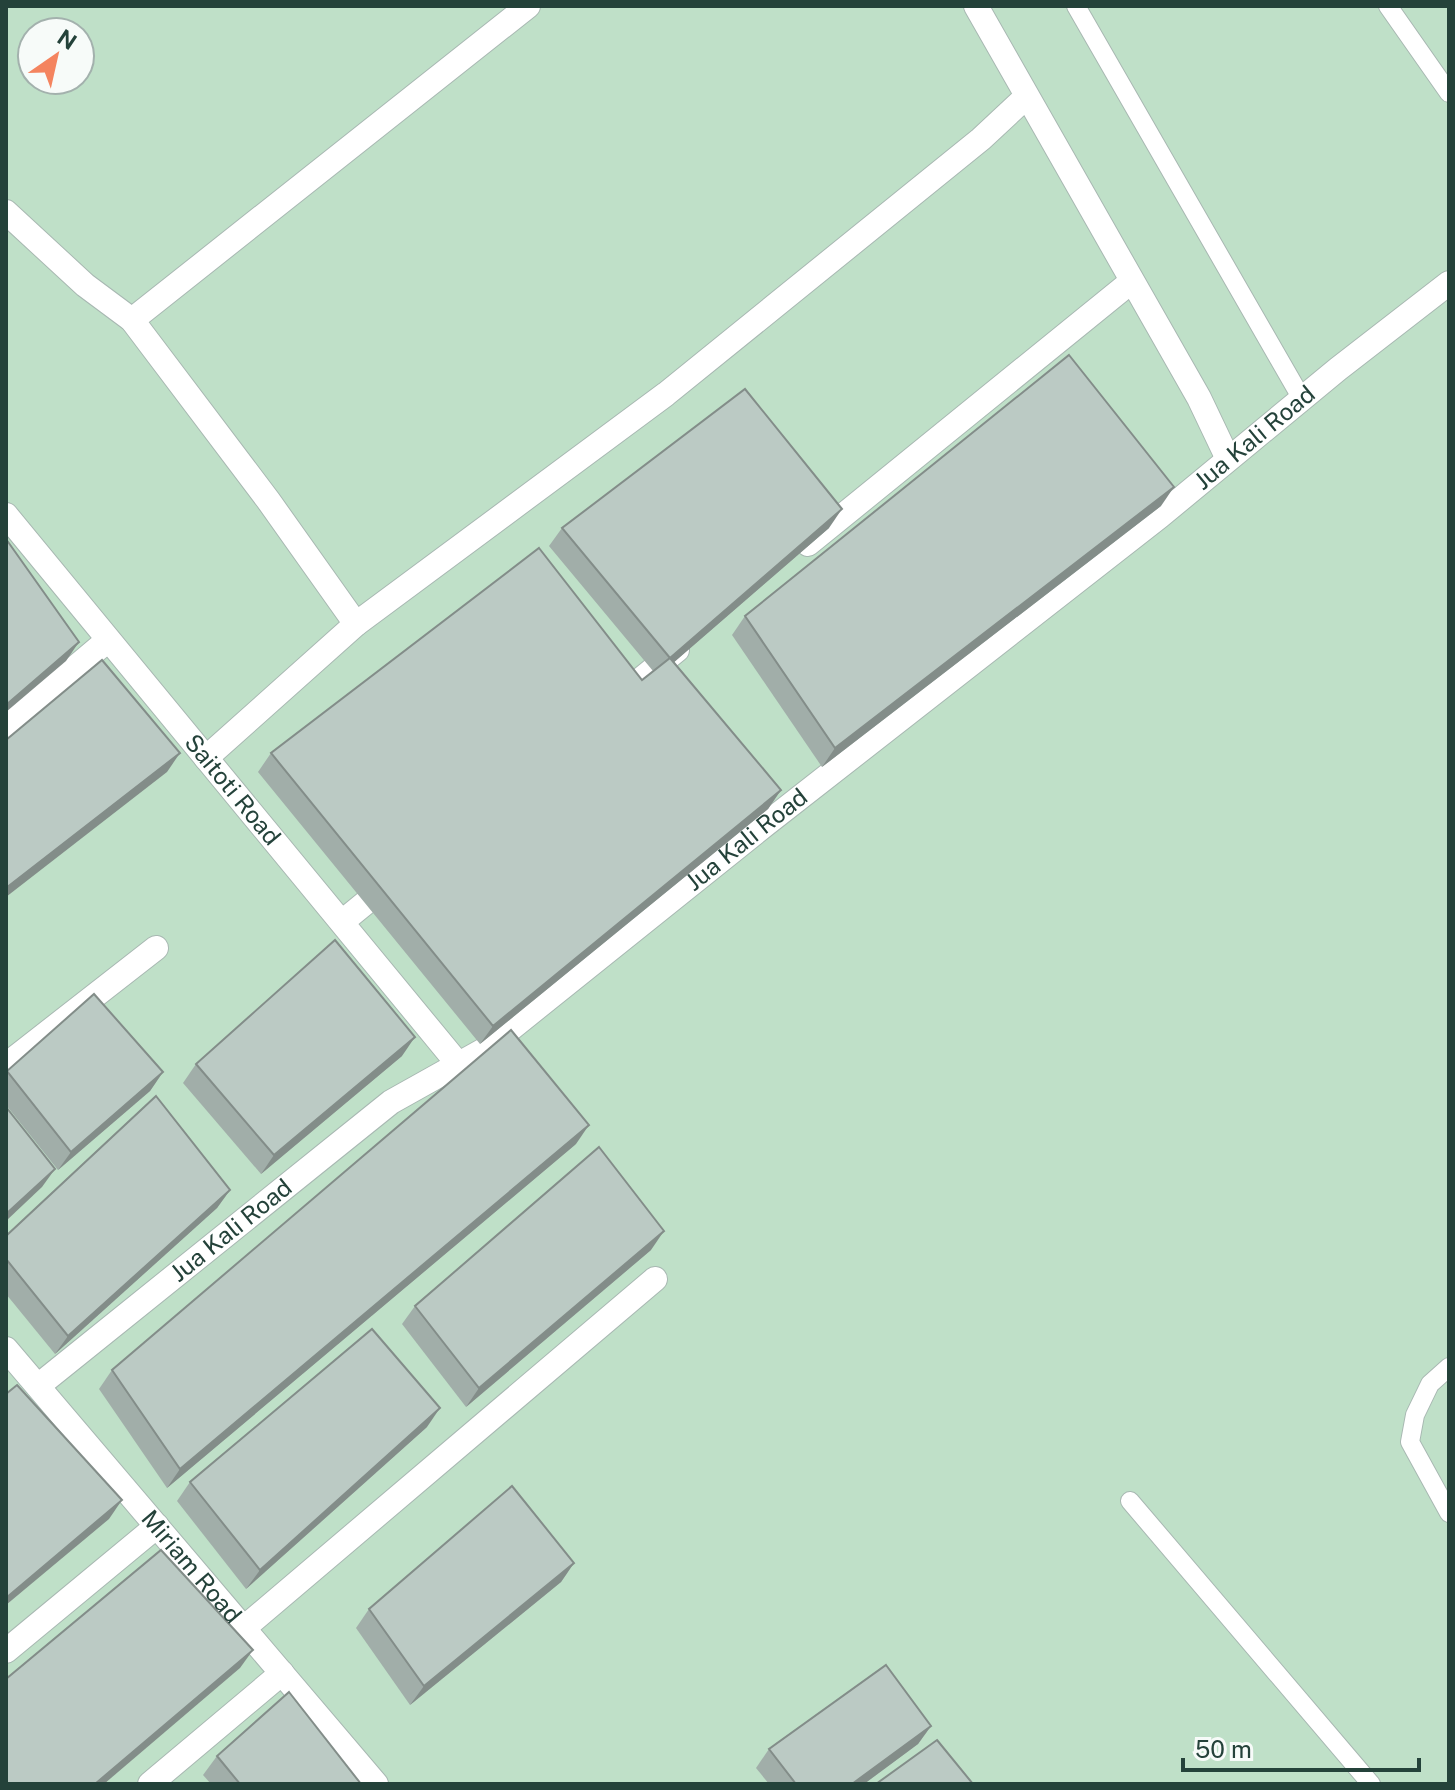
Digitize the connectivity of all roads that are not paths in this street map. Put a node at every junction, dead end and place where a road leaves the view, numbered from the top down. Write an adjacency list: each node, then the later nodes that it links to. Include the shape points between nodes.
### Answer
1 (528, 6): 10 (street)
2 (976, 6): 6 (street)
3 (1076, 6): 11 (lane)
4 (1388, 6): 5 (lane)
5 (1449, 93)
6 (1026, 97): 8 (street); 15 (street, via 666,394)
7 (6, 212): 10 (street, via 85,285)
8 (1132, 281): 12 (street); 14 (street)
9 (1449, 283): 11 (street, Jua Kali Road)
10 (132, 320): 15 (street)
11 (1302, 399): 12 (street, Jua Kali Road)
12 (1228, 459): 25 (street, Jua Kali Road)
13 (6, 516): 17 (street, Saitoti Road)
14 (786, 561)
15 (356, 624): 20 (street)
16 (700, 632): 18 (street)
17 (108, 640): 19 (street); 20 (street, Saitoti Road)
18 (601, 712)
19 (6, 726)
20 (206, 758): 22 (street, Saitoti Road)
21 (403, 872): 22 (street)
22 (342, 922): 25 (street, Saitoti Road)
23 (156, 948): 24 (street)
24 (6, 1065)
25 (459, 1065): 29 (street, Jua Kali Road, via 391,1102)
26 (655, 1279): 33 (street)
27 (8, 1357): 29 (street, Miriam Road)
28 (1449, 1367): 31 (lane, via 1430,1384 1415,1415 1410,1442)
29 (38, 1386): 32 (street, Miriam Road)
30 (1130, 1501): 38 (lane)
31 (1449, 1513)
32 (157, 1526): 33 (street, Miriam Road); 34 (street)
33 (244, 1628): 35 (street, Miriam Road)
34 (6, 1651)
35 (282, 1673): 36 (street); 37 (street, Miriam Road)
36 (150, 1784)
37 (376, 1784)
38 (1371, 1784)

